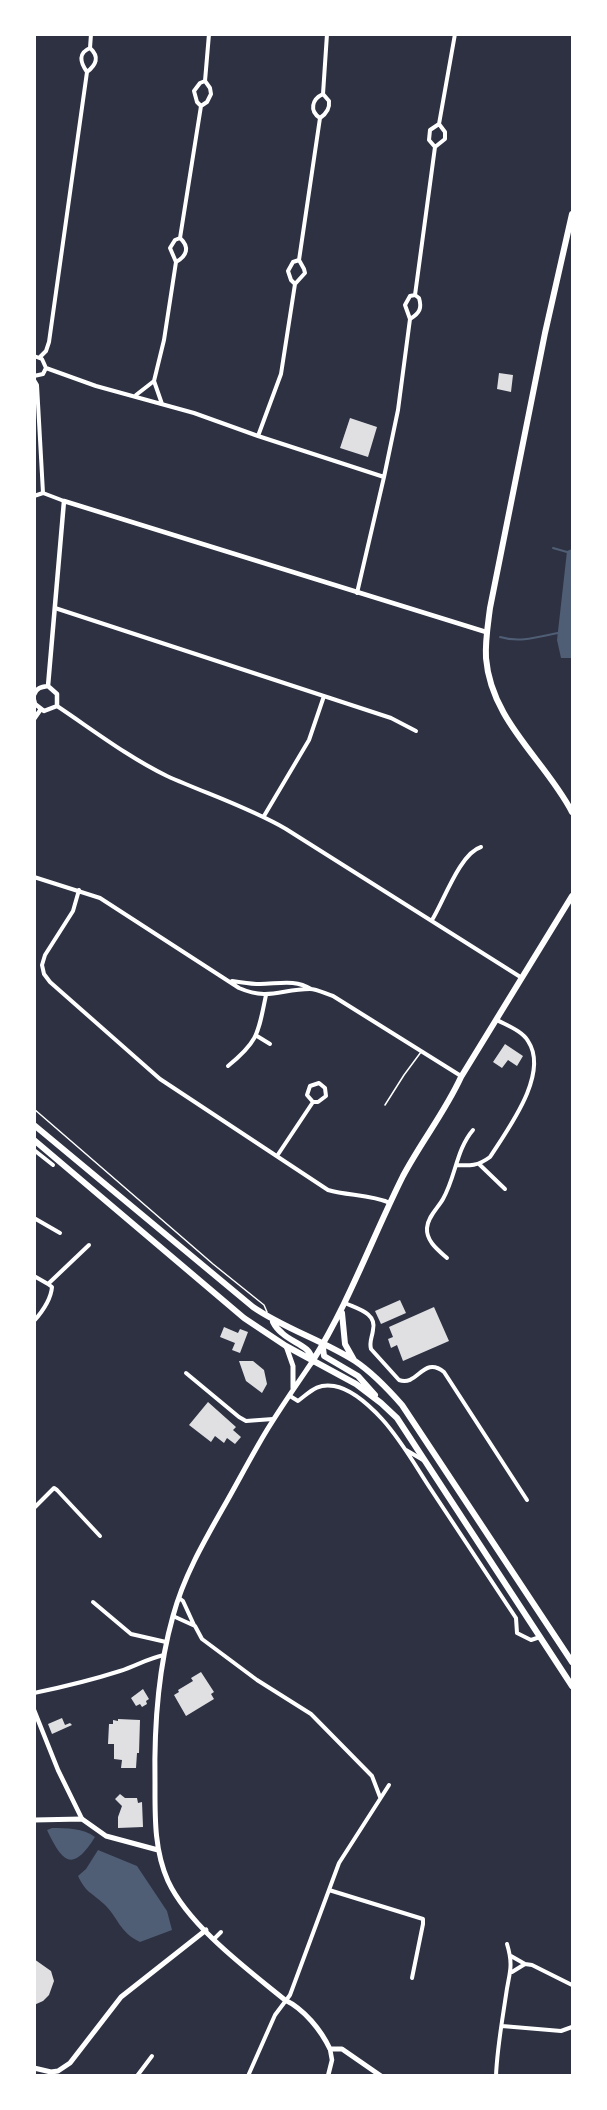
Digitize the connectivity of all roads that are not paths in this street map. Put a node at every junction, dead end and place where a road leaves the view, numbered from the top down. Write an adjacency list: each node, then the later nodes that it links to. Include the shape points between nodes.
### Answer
1 (91, 34): 5 (street)
2 (209, 34): 7 (street)
3 (327, 34): 8 (street)
4 (455, 34): 11 (street)
5 (90, 48): 6 (street, via 81,55); 6 (street, via 97,61)
6 (87, 72): 20 (street, via 50,342)
7 (205, 81): 9 (street, via 211,94); 9 (street, via 195,91)
8 (323, 94): 10 (street, via 329,108); 10 (street, via 313,105)
9 (201, 106): 14 (street)
10 (320, 118): 15 (street)
11 (439, 124): 12 (street, via 445,139); 12 (street, via 430,130 429,140)
12 (435, 147): 18 (street)
13 (573, 214): 34 (highway, via 545,333)
14 (180, 238): 16 (street, via 170,248); 16 (street, via 186,244 186,252)
15 (299, 260): 17 (street, via 304,273); 17 (street, via 288,271)
16 (176, 262): 23 (street)
17 (295, 284): 27 (street, via 280,374)
18 (415, 295): 19 (street, via 405,305); 19 (street, via 421,307)
19 (410, 319): 28 (street)
20 (37, 357): 21 (street)
21 (46, 368): 22 (street); 24 (street)
22 (34, 378): 26 (street)
23 (154, 381): 24 (street); 25 (street)
24 (135, 395): 25 (street)
25 (162, 404): 27 (street)
26 (36, 426): 29 (street)
27 (258, 436): 28 (street)
28 (384, 477): 32 (street)
29 (43, 493): 30 (street); 31 (street)
30 (34, 495)
31 (64, 501): 32 (street); 33 (street)
32 (357, 592): 34 (street)
33 (55, 608): 35 (street); 37 (street)
34 (486, 632): 43 (highway, via 488,674 504,714)
35 (48, 686): 36 (street); 39 (street, via 57,694)
36 (35, 692)
37 (324, 696): 42 (street, via 391,717); 44 (street, via 309,740)
38 (34, 700): 40 (street)
39 (57, 706): 40 (street); 44 (street, via 166,775)
40 (41, 709): 41 (street)
41 (34, 719)
42 (416, 731)
43 (573, 812)
44 (264, 816): 49 (street)
45 (481, 847): 49 (street, via 474,849 457,873)
46 (34, 877): 47 (street)
47 (79, 890): 51 (street, via 100,898); 67 (street, via 73,911 45,956 44,974 160,1079)
48 (573, 896): 50 (highway)
49 (432, 920): 50 (street)
50 (522, 979): 54 (highway)
51 (228, 981): 52 (street, via 290,982); 53 (street, via 249,992)
52 (311, 989): 53 (street); 57 (street, via 333,996)
53 (266, 995): 55 (street)
54 (497, 1020): 59 (highway); 68 (street, via 528,1041 533,1069 523,1103 490,1156)
55 (257, 1036): 56 (street); 58 (street, via 247,1051)
56 (270, 1044)
57 (421, 1051): 59 (street); 61 (lane)
58 (228, 1066)
59 (461, 1077): 72 (highway)
60 (313, 1102): 60 (street, via 308,1090 314,1083 322,1084 326,1096); 67 (street)
61 (385, 1105)
62 (34, 1109): 81 (lane, via 264,1305)
63 (34, 1125): 81 (highway)
64 (473, 1130): 70 (street, via 460,1149)
65 (34, 1140): 84 (highway, via 244,1318)
66 (34, 1150): 69 (street)
67 (277, 1156): 72 (street, via 328,1190)
68 (479, 1164): 70 (street); 71 (street)
69 (53, 1165)
70 (456, 1165): 76 (street, via 427,1229 429,1239)
71 (505, 1189)
72 (390, 1203): 79 (highway)
73 (35, 1220): 74 (street)
74 (60, 1233)
75 (89, 1245): 78 (street)
76 (447, 1258)
77 (34, 1276): 78 (street)
78 (48, 1284): 82 (street, via 52,1292)
79 (345, 1303): 80 (highway); 93 (street, via 372,1317 371,1349 399,1380 408,1381 428,1367 444,1372)
80 (342, 1311): 83 (highway); 85 (highway, via 345,1344)
81 (270, 1319): 83 (highway); 86 (highway, via 281,1333 310,1352)
82 (34, 1320)
83 (323, 1345): 85 (highway); 86 (highway); 89 (highway, via 324,1356 364,1381)
84 (286, 1346): 86 (highway); 88 (main road, via 293,1366)
85 (354, 1361): 103 (highway, via 402,1406)
86 (312, 1362): 88 (main road); 89 (highway, via 356,1384)
87 (186, 1373): 90 (street, via 239,1418)
88 (292, 1393): 90 (main road); 91 (street, via 298,1401 315,1387 342,1388 375,1412)
89 (381, 1403): 92 (highway, via 397,1418)
90 (274, 1419): 96 (main road, via 193,1562)
91 (404, 1447): 92 (street); 100 (street, via 516,1618 517,1633 531,1640)
92 (426, 1462): 100 (highway)
93 (527, 1500)
94 (34, 1508): 95 (street, via 54,1488)
95 (100, 1536)
96 (179, 1598): 98 (main road); 99 (street)
97 (93, 1602): 101 (street, via 131,1634)
98 (173, 1616): 99 (street); 101 (main road)
99 (195, 1626): 108 (street, via 211,1646 311,1714 372,1776)
100 (541, 1636): 104 (highway)
101 (167, 1642): 102 (main road)
102 (164, 1655): 105 (street, via 112,1674); 111 (main road, via 154,1769)
103 (573, 1662)
104 (573, 1686)
105 (34, 1693)
106 (34, 1710): 109 (street)
107 (389, 1785): 108 (street)
108 (380, 1798): 112 (street, via 345,1850)
109 (82, 1819): 110 (main road); 111 (main road, via 106,1836)
110 (34, 1820)
111 (158, 1850): 113 (main road, via 169,1883)
112 (329, 1890): 120 (street, via 423,1919); 122 (street)
113 (206, 1930): 115 (main road); 128 (main road, via 121,1996 85,2046)
114 (221, 1932): 115 (street)
115 (214, 1938): 122 (main road)
116 (507, 1944): 117 (street)
117 (510, 1955): 118 (street); 119 (street)
118 (525, 1964): 119 (street); 121 (street)
119 (512, 1972): 123 (street)
120 (412, 1978)
121 (573, 1985)
122 (285, 2000): 125 (main road, via 309,2020); 130 (street)
123 (502, 2026): 124 (street, via 561,2031); 133 (street)
124 (573, 2027)
125 (330, 2049): 131 (street); 132 (main road, via 342,2049)
126 (152, 2056): 129 (street)
127 (34, 2067): 128 (main road)
128 (58, 2073)
129 (137, 2076)
130 (248, 2076)
131 (328, 2076)
132 (381, 2076)
133 (496, 2076)

